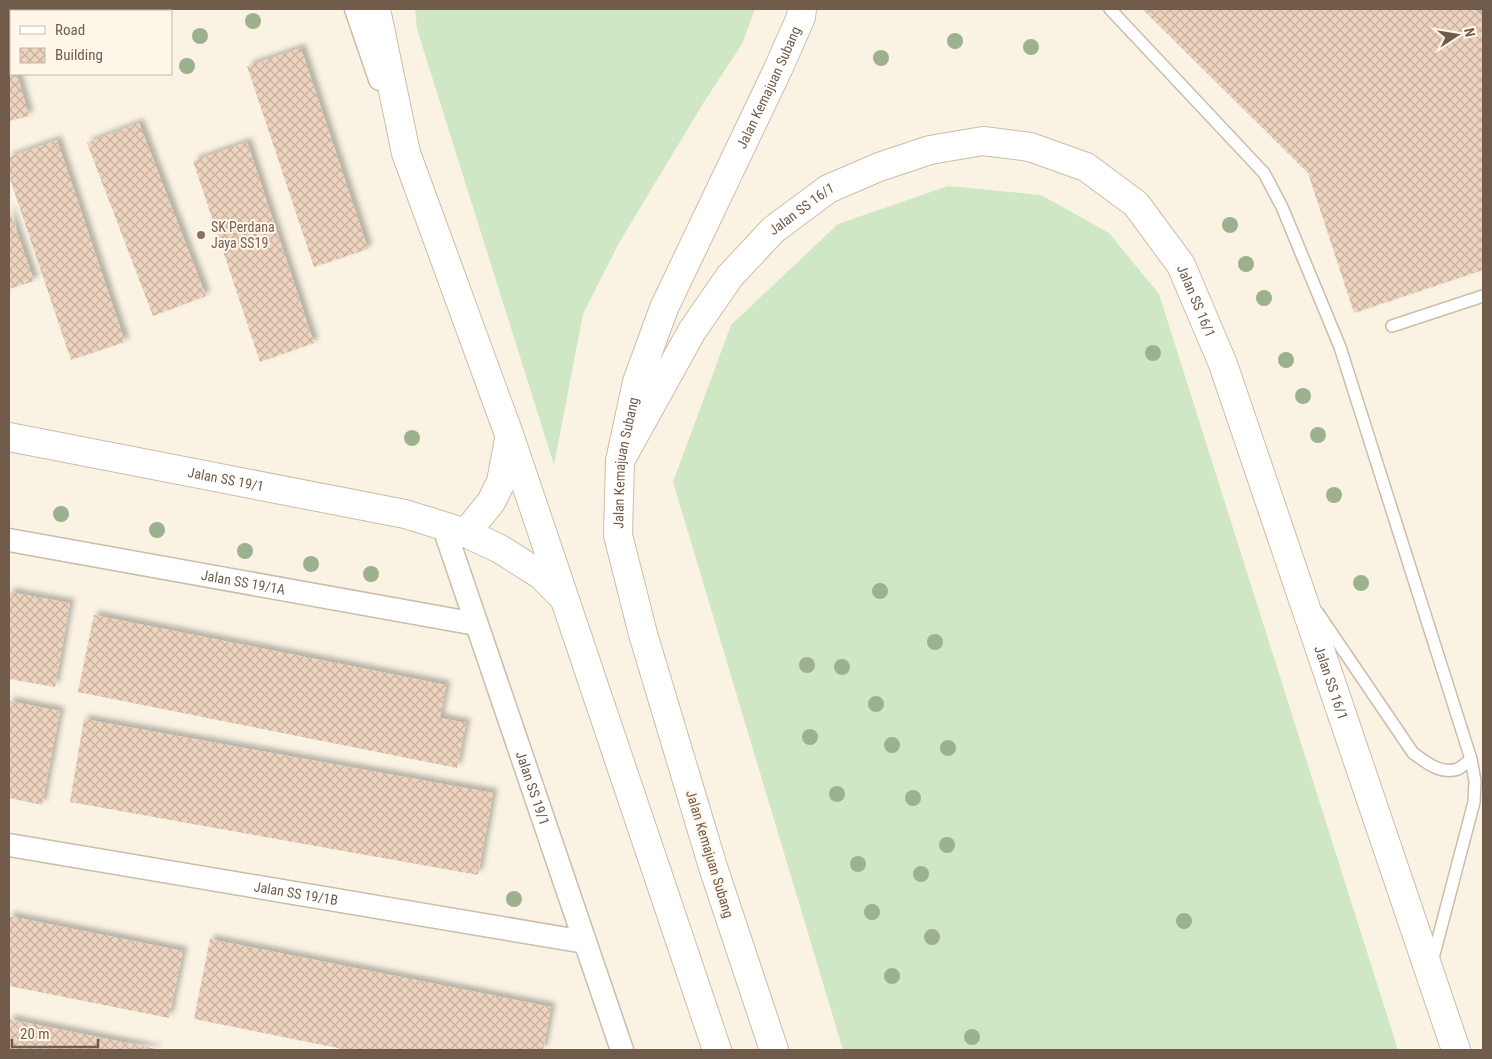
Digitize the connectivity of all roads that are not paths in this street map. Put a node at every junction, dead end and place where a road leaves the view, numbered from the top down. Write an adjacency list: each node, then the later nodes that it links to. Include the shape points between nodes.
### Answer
1 (356, 9): 5 (street)
2 (376, 9): 5 (street)
3 (802, 9): 10 (street, Jalan Kemajuan Subang, via 779,67 664,308 637,382)
4 (1110, 9): 16 (lane, via 1264,173 1282,206 1340,347)
5 (406, 153): 9 (street)
6 (1483, 296): 7 (lane)
7 (1392, 326)
8 (9, 437): 11 (street, Jalan SS 19/1, via 405,514)
9 (510, 437): 11 (street, via 501,482 491,502); 14 (street)
10 (620, 461): 13 (street, Jalan SS 16/1, via 692,330 730,276 773,230 828,189 930,150 982,141 1030,147 1086,167 1136,204 1181,265 1223,364); 22 (street, Jalan Kemajuan Subang, via 618,534 643,634 713,867)
11 (454, 529): 14 (street, Jalan SS 19/1, via 500,549 541,575); 15 (street, Jalan SS 19/1)
12 (9, 540): 15 (street, Jalan SS 19/1A)
13 (1296, 580): 16 (lane, via 1412,753 1431,766 1444,770 1458,769); 19 (street, Jalan SS 16/1)
14 (564, 599): 21 (street)
15 (476, 624): 18 (street, Jalan SS 19/1)
16 (1471, 759): 19 (lane, via 1474,802)
17 (9, 846): 18 (street, Jalan SS 19/1B)
18 (585, 942): 20 (street, Jalan SS 19/1)
19 (1429, 971): 23 (street, Jalan SS 16/1)
20 (622, 1050)
21 (717, 1050)
22 (774, 1050)
23 (1456, 1050)

